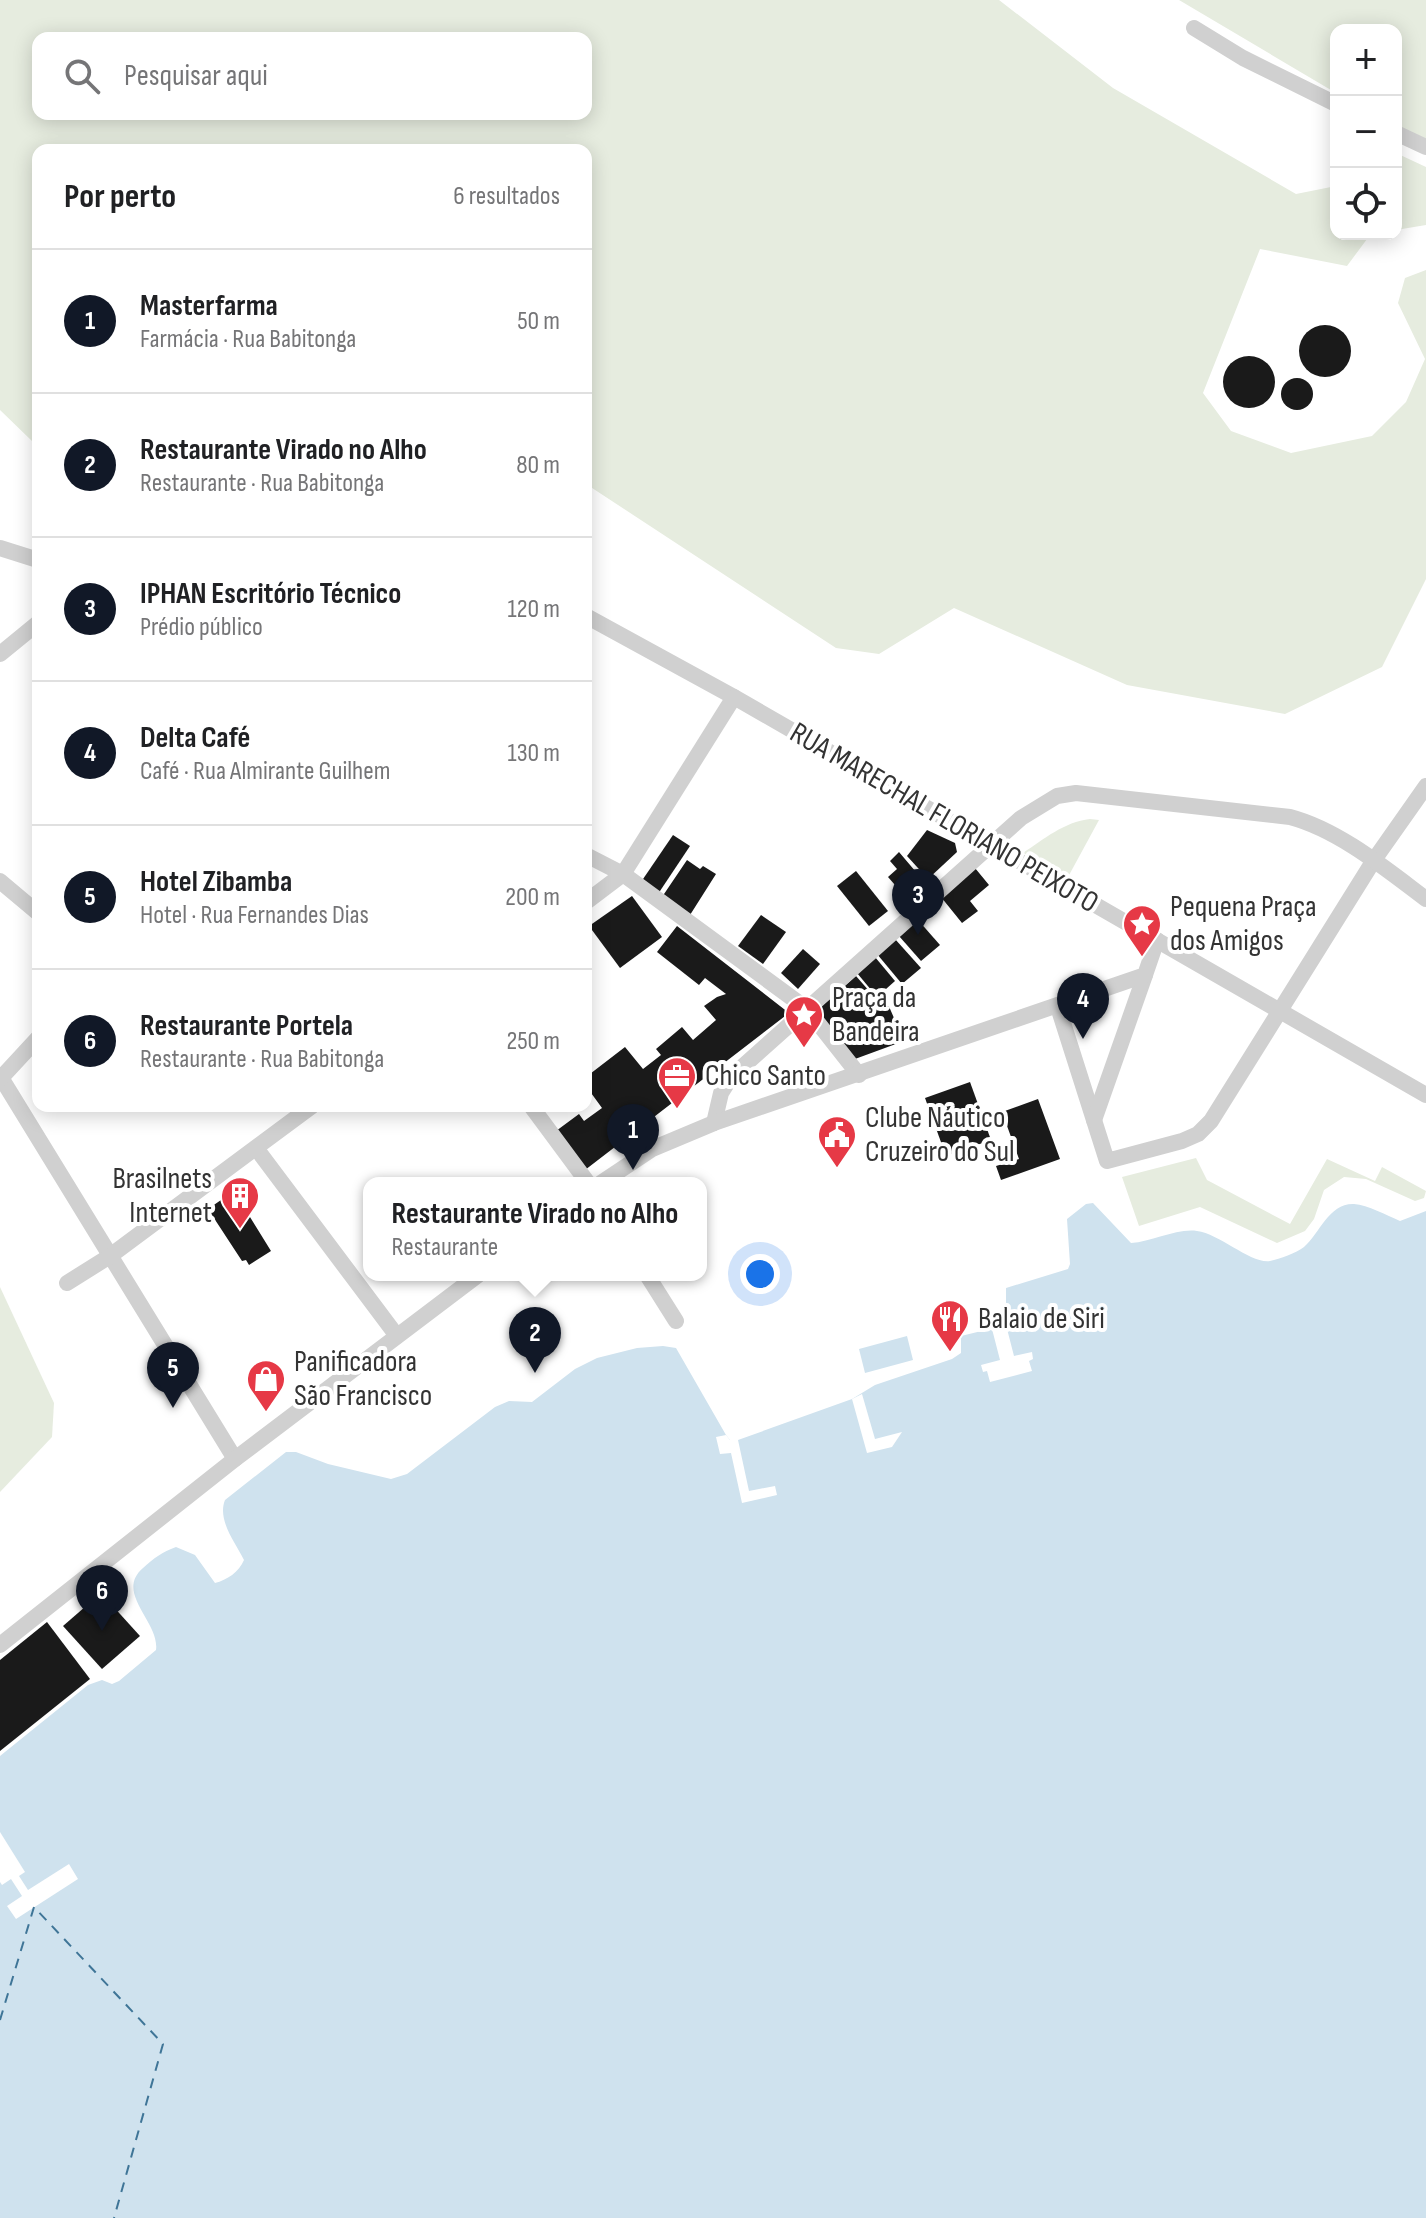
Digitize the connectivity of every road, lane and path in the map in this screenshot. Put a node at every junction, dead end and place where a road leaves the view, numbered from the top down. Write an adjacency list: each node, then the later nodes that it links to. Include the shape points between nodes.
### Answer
1 (1194, 28): 2 (street)
2 (1330, 101)
3 (1402, 136): 4 (street)
4 (1426, 147)
5 (0, 548): 6 (street)
6 (32, 558)
7 (592, 619): 10 (street, RUA MARECHAL FLORIANO PEIXOTO)
8 (32, 628): 9 (street)
9 (0, 654)
10 (734, 697): 12 (street, RUA MARECHAL FLORIANO PEIXOTO); 15 (street)
11 (1426, 786): 14 (street)
12 (990, 844): 14 (street, via 1037,807 1076,793 1290,817); 20 (street, RUA MARECHAL FLORIANO PEIXOTO); 23 (street)
13 (592, 858): 15 (street)
14 (1374, 860): 18 (street); 24 (street)
15 (623, 874): 17 (street); 23 (street)
16 (0, 881): 19 (street)
17 (592, 897)
18 (1426, 899)
19 (32, 908)
20 (1157, 940): 21 (street); 24 (street, RUA MARECHAL FLORIANO PEIXOTO)
21 (1145, 975): 22 (street); 31 (street)
22 (1058, 1007): 26 (street); 31 (street)
23 (807, 1009): 26 (street); 32 (street, via 731,1077)
24 (1280, 1011): 28 (street, RUA MARECHAL FLORIANO PEIXOTO); 31 (street, via 1198,1134 1107,1161)
25 (32, 1044): 27 (street)
26 (859, 1075): 32 (street)
27 (1, 1077): 36 (street)
28 (1426, 1095)
29 (304, 1112): 33 (street)
30 (535, 1112): 34 (street)
31 (1094, 1120)
32 (714, 1123): 35 (street, via 652,1149)
33 (256, 1148): 36 (street); 41 (street)
34 (584, 1177)
35 (610, 1177)
36 (110, 1256): 39 (street); 42 (street)
37 (470, 1281): 41 (street)
38 (651, 1281): 40 (street)
39 (67, 1283)
40 (676, 1321)
41 (397, 1336): 42 (street)
42 (235, 1459): 43 (street)
43 (0, 1645)

